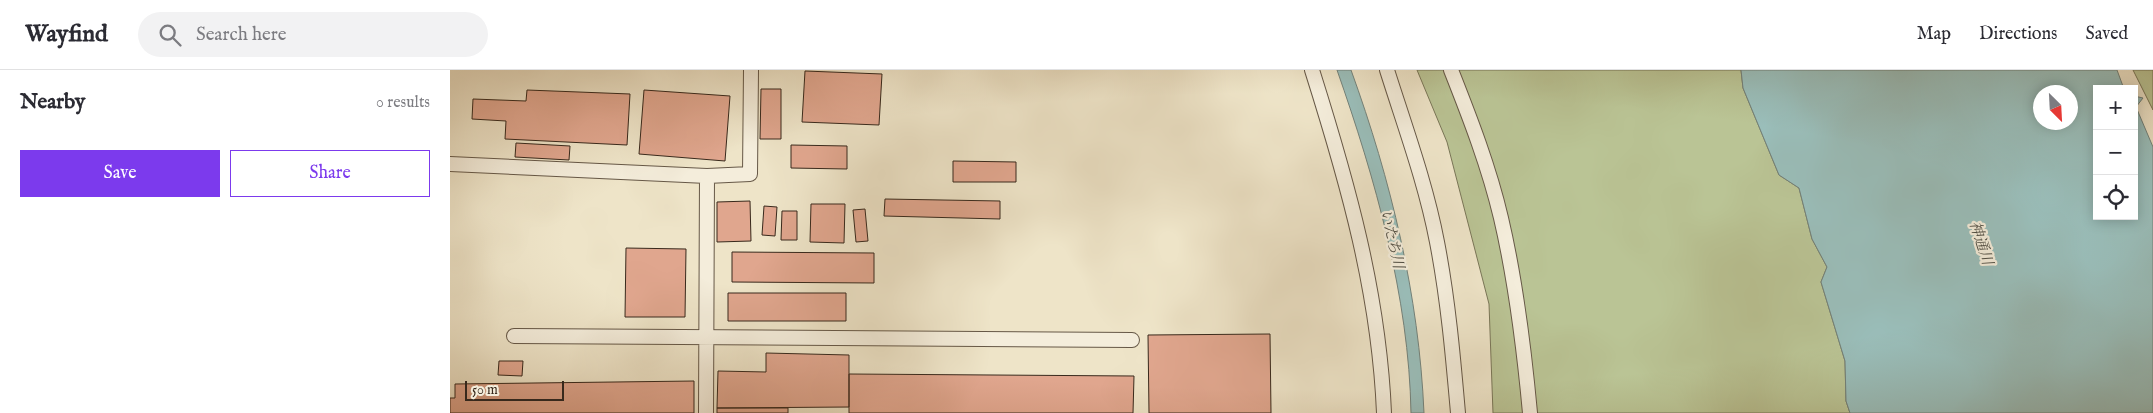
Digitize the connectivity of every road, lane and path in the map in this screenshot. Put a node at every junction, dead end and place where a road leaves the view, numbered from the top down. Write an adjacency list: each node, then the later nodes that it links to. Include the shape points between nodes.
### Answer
1 (751, 70): 6 (street, via 750,174)
2 (1312, 70): 11 (street, via 1342,165 1371,289 1382,359)
3 (1387, 70): 12 (street, via 1419,170 1437,241 1451,333)
4 (1452, 70): 13 (street, via 1501,217 1518,306)
5 (450, 164): 6 (street)
6 (707, 176): 8 (street)
7 (514, 336): 8 (street)
8 (707, 337): 9 (street); 10 (street)
9 (1132, 340)
10 (706, 413)
11 (1384, 413)
12 (1458, 413)
13 (1530, 413)

